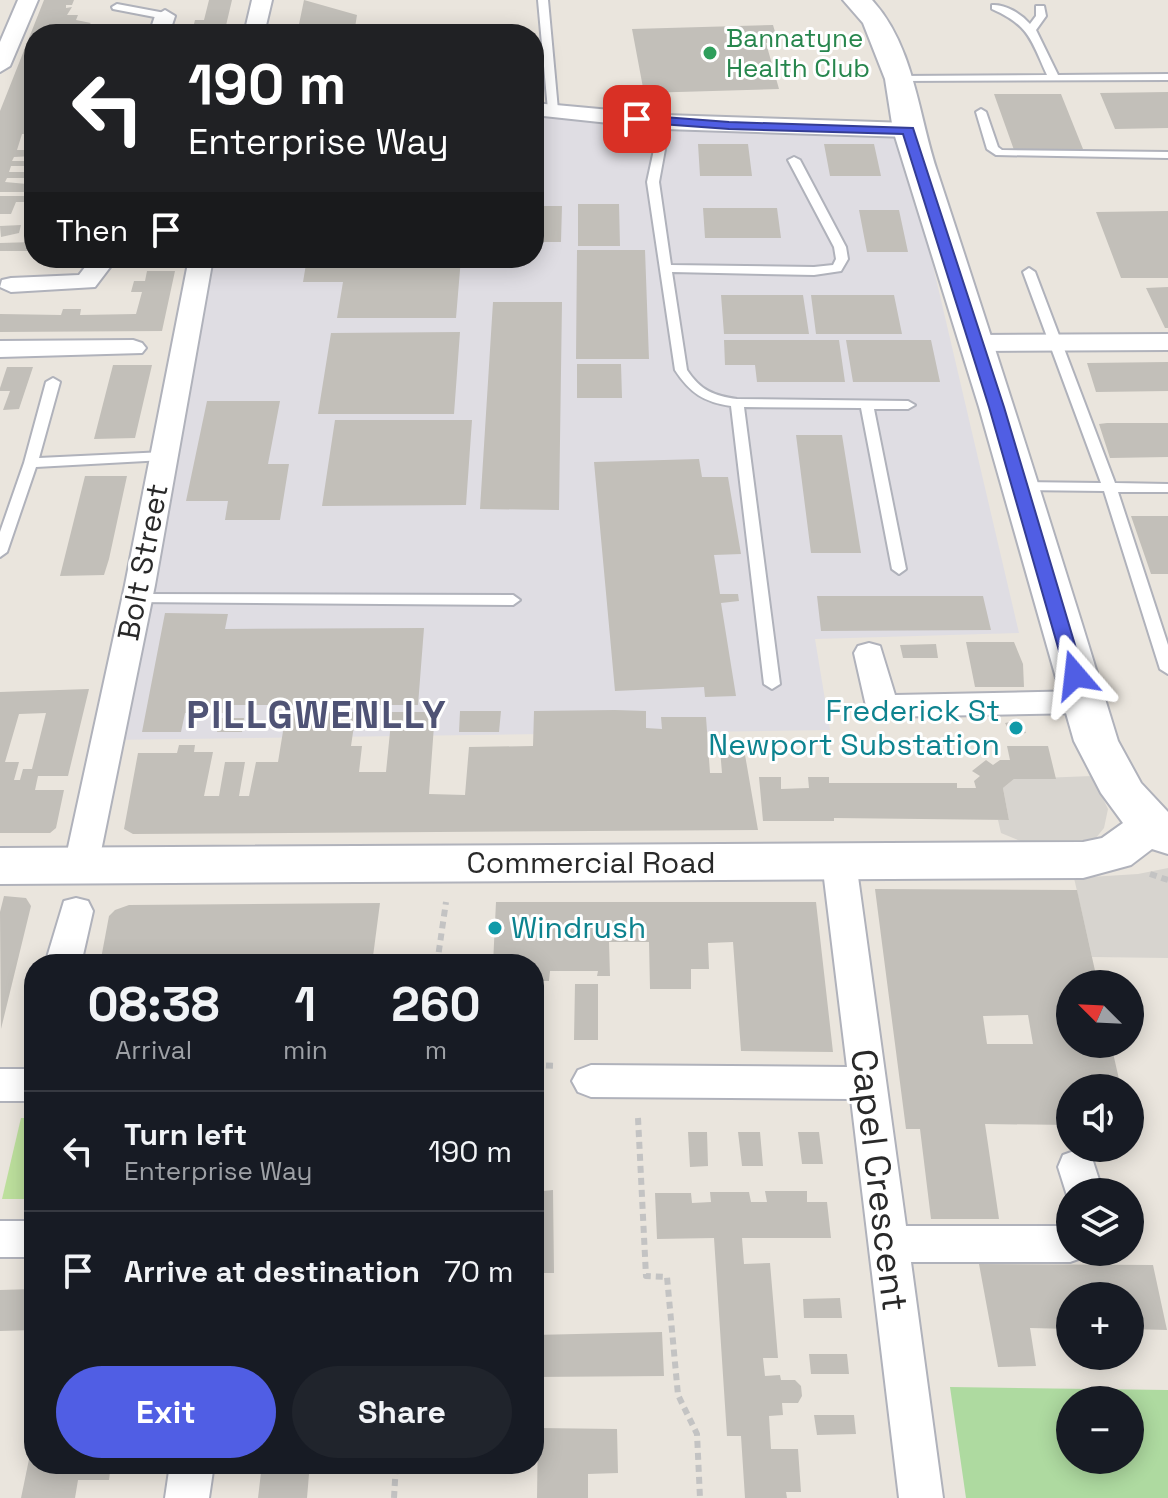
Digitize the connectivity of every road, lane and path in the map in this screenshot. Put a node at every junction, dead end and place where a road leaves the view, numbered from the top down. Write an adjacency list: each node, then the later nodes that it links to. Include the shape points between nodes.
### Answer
1 (28, 0): 12 (street)
2 (262, 0): 9 (street)
3 (543, 0): 10 (lane)
4 (857, 0): 15 (street, via 876,21)
5 (117, 7): 8 (lane)
6 (996, 7): 11 (lane)
7 (1040, 8): 11 (lane)
8 (160, 24)
9 (256, 24)
10 (543, 24)
11 (1031, 30): 14 (lane)
12 (0, 66)
13 (1168, 77): 14 (lane)
14 (1054, 78): 15 (lane)
15 (899, 79): 19 (street)
16 (544, 109): 18 (street)
17 (981, 112): 20 (lane, via 993,149 1000,153)
18 (665, 122): 19 (street); 24 (lane, via 653,182)
19 (908, 130): 28 (street)
20 (1168, 155)
21 (794, 160): 24 (lane, via 840,247 837,268)
22 (97, 268): 26 (street, via 86,282)
23 (199, 268): 36 (street, Bolt Street)
24 (664, 268): 33 (lane, via 681,370 693,390 713,401)
25 (1029, 272): 29 (lane)
26 (11, 285)
27 (1168, 342): 29 (street)
28 (976, 343): 29 (street); 38 (street)
29 (1058, 343): 39 (lane)
30 (133, 348): 31 (street)
31 (0, 349)
32 (53, 382): 37 (lane)
33 (737, 403): 34 (lane); 47 (lane)
34 (867, 405): 35 (lane); 42 (lane)
35 (908, 405)
36 (164, 456): 37 (lane); 43 (street, Bolt Street)
37 (31, 463): 41 (lane)
38 (1019, 486): 39 (lane); 48 (street)
39 (1110, 487): 40 (lane); 46 (lane)
40 (1168, 488)
41 (0, 552)
42 (899, 569)
43 (137, 599): 44 (lane); 52 (street, Bolt Street)
44 (513, 600)
45 (869, 653): 48 (street, via 882,706)
46 (1168, 669)
47 (772, 684)
48 (1083, 702): 49 (street, via 1113,778)
49 (1159, 831): 50 (street, Commercial Road, via 1115,853 1083,860)
50 (839, 862): 52 (street, Commercial Road); 59 (street, Capel Crescent)
51 (0, 866): 52 (street, Commercial Road)
52 (81, 866)
53 (445, 905): 56 (path)
54 (76, 911): 55 (street)
55 (65, 954)
56 (438, 954)
57 (591, 1081): 58 (street)
58 (637, 1082): 59 (street); 70 (path, via 646,1276 667,1277 678,1395 697,1434)
59 (867, 1083): 64 (street, Capel Crescent)
60 (0, 1085): 61 (street)
61 (24, 1085)
62 (0, 1239): 63 (street)
63 (24, 1239)
64 (888, 1244): 65 (street); 71 (street, Capel Crescent)
65 (1056, 1244)
66 (191, 1474): 68 (street)
67 (395, 1474): 69 (path)
68 (187, 1498)
69 (394, 1498)
70 (700, 1498)
71 (921, 1498)

